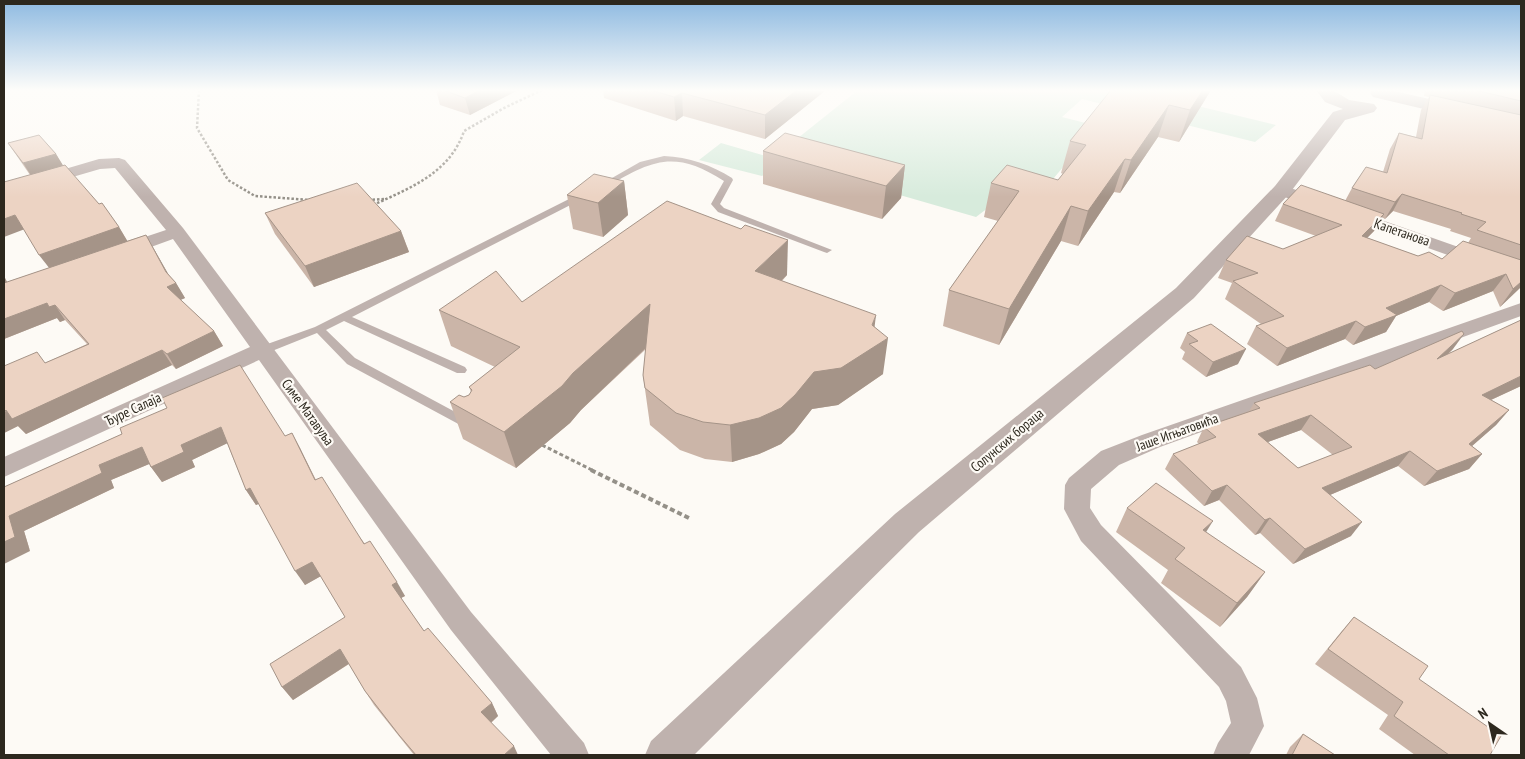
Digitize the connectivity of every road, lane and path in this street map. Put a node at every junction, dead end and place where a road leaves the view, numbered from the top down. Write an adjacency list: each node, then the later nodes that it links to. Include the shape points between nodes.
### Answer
1 (198, 125): 7 (path, via 228,180 254,196)
2 (474, 125): 6 (path, via 464,131 462,144 440,169)
3 (1332, 125): 4 (street, Солунских бораца)
4 (1282, 190): 13 (street, Капетанова); 24 (street, Солунских бораца, via 1185,293 907,523)
5 (4, 192): 10 (street, Симе Матавуља, via 99,164 119,163)
6 (385, 199): 8 (path); 9 (path)
7 (319, 200)
8 (366, 200)
9 (368, 208)
10 (177, 232): 12 (street); 17 (street, Симе Матавуља)
11 (827, 250): 15 (lane, via 721,210 715,204 729,180 718,173 689,162 653,160)
12 (104, 258)
13 (1521, 275)
14 (1521, 309): 25 (street, Јаше Игњатовића, via 1151,441 1110,458 1078,485 1077,509 1091,533 1230,677 1241,698 1248,726)
15 (344, 317): 16 (lane); 18 (lane)
16 (319, 329): 17 (lane); 19 (lane, via 351,361)
17 (263, 350): 21 (street, Ђуре Салаја); 23 (street, Симе Матавуља, via 461,622)
18 (461, 370)
19 (476, 428)
20 (542, 445): 22 (path)
21 (4, 468)
22 (691, 519)
23 (572, 755)
24 (664, 755)
25 (1230, 755)

